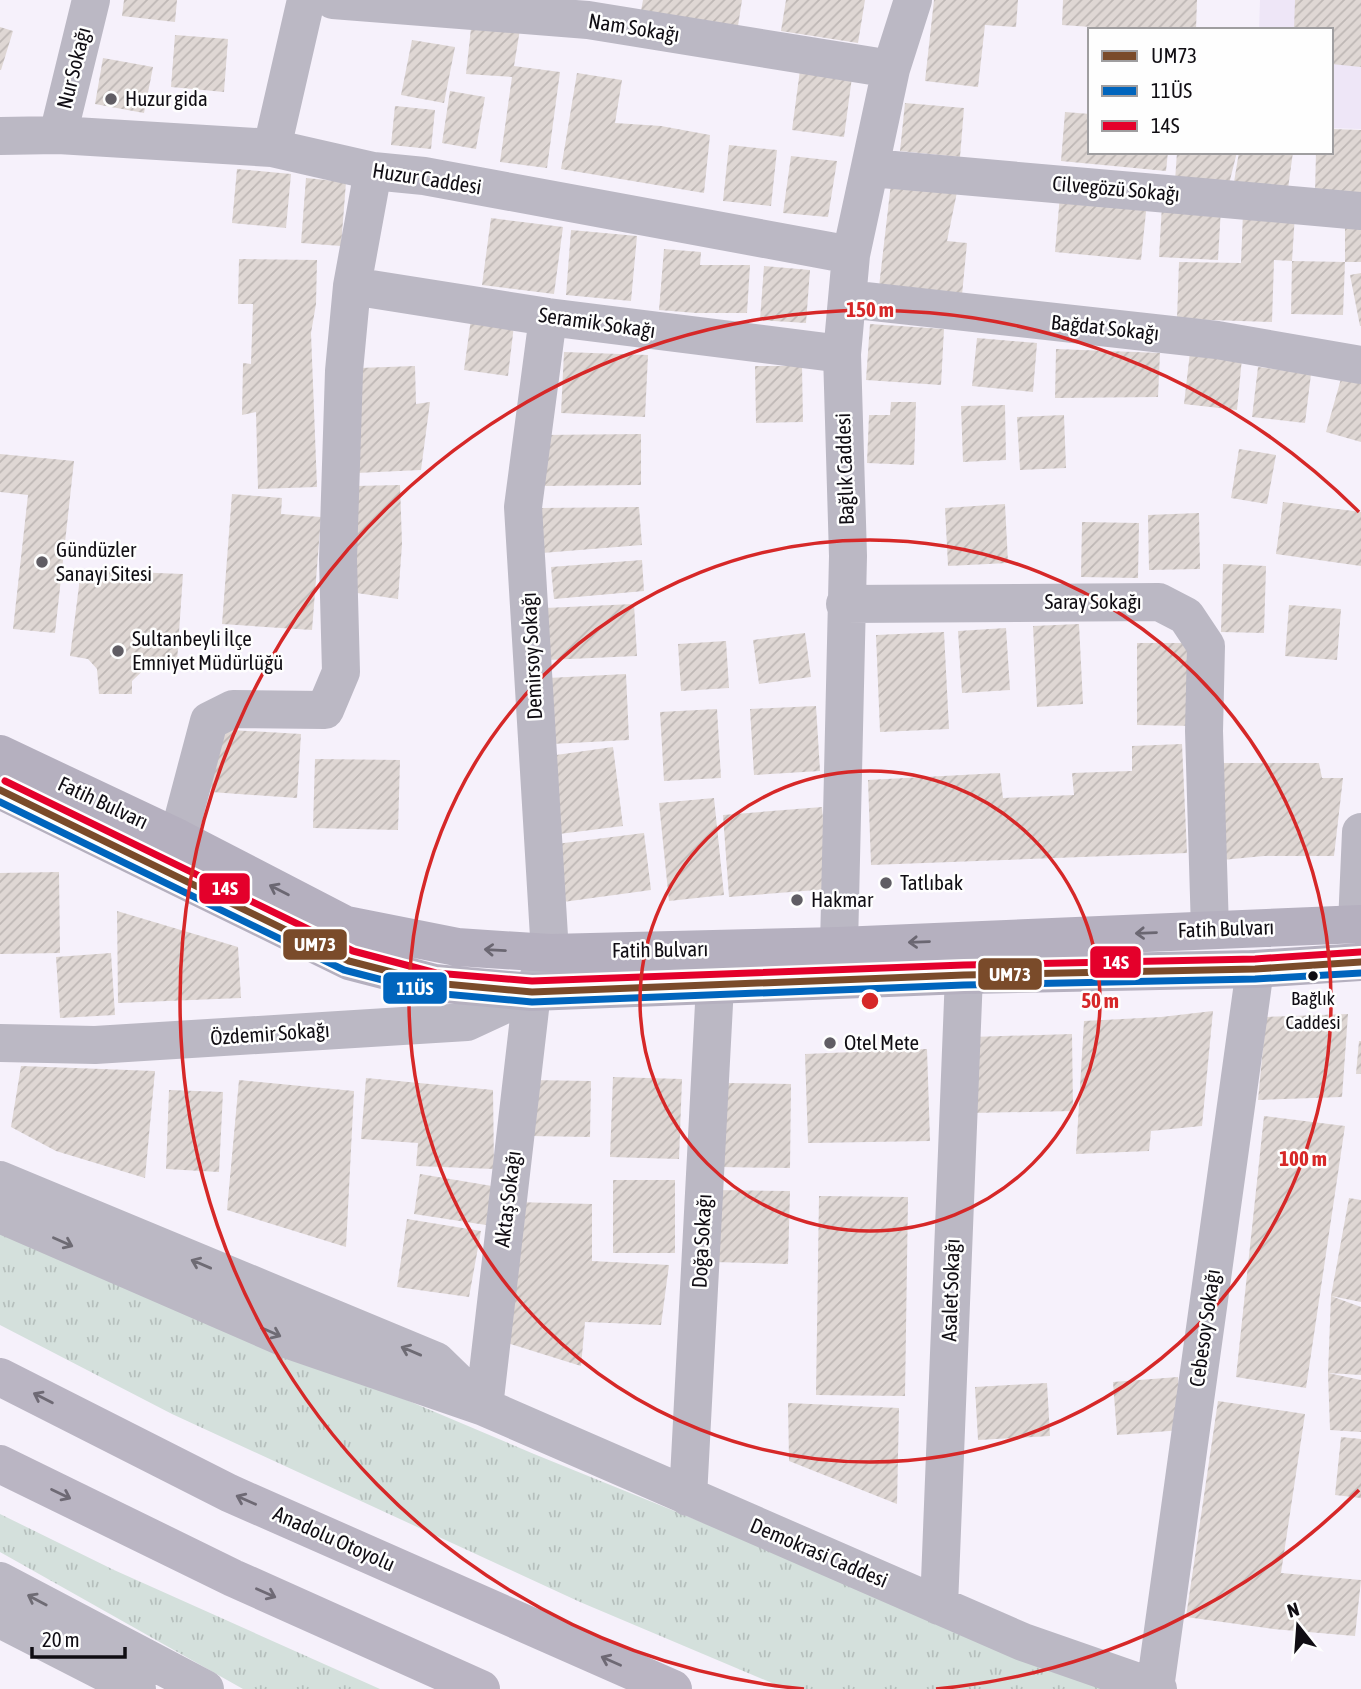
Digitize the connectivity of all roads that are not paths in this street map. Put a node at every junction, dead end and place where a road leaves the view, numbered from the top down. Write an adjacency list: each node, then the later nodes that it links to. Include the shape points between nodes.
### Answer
1 (91, 0): 6 (street, Nur Sokağı)
2 (306, 0): 8 (street)
3 (333, 0): 5 (street, Nam Sokağı, via 588,20)
4 (913, 0): 5 (street, Bağlık Caddesi)
5 (891, 69): 9 (street, Bağlık Caddesi)
6 (58, 135): 7 (street, Huzur Caddesi); 8 (street, Huzur Caddesi)
7 (0, 136)
8 (272, 148): 10 (street, Huzur Caddesi)
9 (871, 169): 11 (street, Cilvegözü Sokağı); 12 (street, Bağlık Caddesi)
10 (373, 171): 12 (street, Huzur Caddesi, via 424,176); 13 (street)
11 (1361, 211)
12 (852, 255): 14 (street, Bağlık Caddesi)
13 (352, 286): 15 (street, Seramik Sokağı); 22 (street, via 344,371 339,532 341,672 325,710 233,709 209,721)
14 (847, 299): 16 (street, Bağlık Caddesi); 17 (street, Bağdat Sokağı, via 1217,340)
15 (548, 317): 16 (street, Seramik Sokağı); 26 (street, Demirsoy Sokağı, via 523,507)
16 (842, 354): 18 (street, Bağlık Caddesi, via 848,556)
17 (1361, 365)
18 (845, 604): 24 (street, Saray Sokağı, via 1159,602 1186,616 1206,646); 25 (street, Bağlık Caddesi)
19 (0, 754): 22 (main road, Fatih Bulvarı)
20 (0, 790): 31 (main road, Fatih Bulvarı, via 349,961 433,983)
21 (1361, 832): 23 (street)
22 (178, 838): 26 (main road, Fatih Bulvarı, one-way to 22, via 457,947 346,925)
23 (1359, 924): 24 (main road, Fatih Bulvarı)
24 (1210, 930): 25 (main road, Fatih Bulvarı, one-way to 25)
25 (839, 946): 26 (main road, Fatih Bulvarı)
26 (550, 953): 31 (street, Demirsoy Sokağı)
27 (1361, 962): 28 (main road, Fatih Bulvarı)
28 (1255, 969): 29 (main road, Fatih Bulvarı); 43 (street, Cebesoy Sokağı)
29 (964, 975): 30 (main road, Fatih Bulvarı); 40 (street, Asalet Sokağı)
30 (715, 985): 31 (main road, Fatih Bulvarı); 38 (street, Doğa Sokağı)
31 (532, 992): 32 (street, Özdemir Sokağı, via 467,1022 95,1045); 36 (street, Aktaş Sokağı)
32 (0, 1043)
33 (0, 1180): 36 (street, one-way to 33, via 436,1361)
34 (0, 1214): 36 (street, one-way to 36, via 292,1342)
35 (0, 1377): 48 (highway, Anadolu Otoyolu, one-way to 35, via 229,1493)
36 (484, 1407): 38 (street, Demokrasi Caddesi)
37 (0, 1464): 47 (highway, one-way to 47, via 233,1578)
38 (688, 1497): 40 (street, Demokrasi Caddesi)
39 (0, 1581): 46 (street, one-way to 39)
40 (939, 1606): 43 (street, Demokrasi Caddesi, via 1023,1642)
41 (0, 1619): 45 (street)
42 (0, 1649): 44 (street)
43 (1156, 1688)
44 (121, 1689)
45 (136, 1689)
46 (205, 1689)
47 (481, 1689)
48 (673, 1689)

